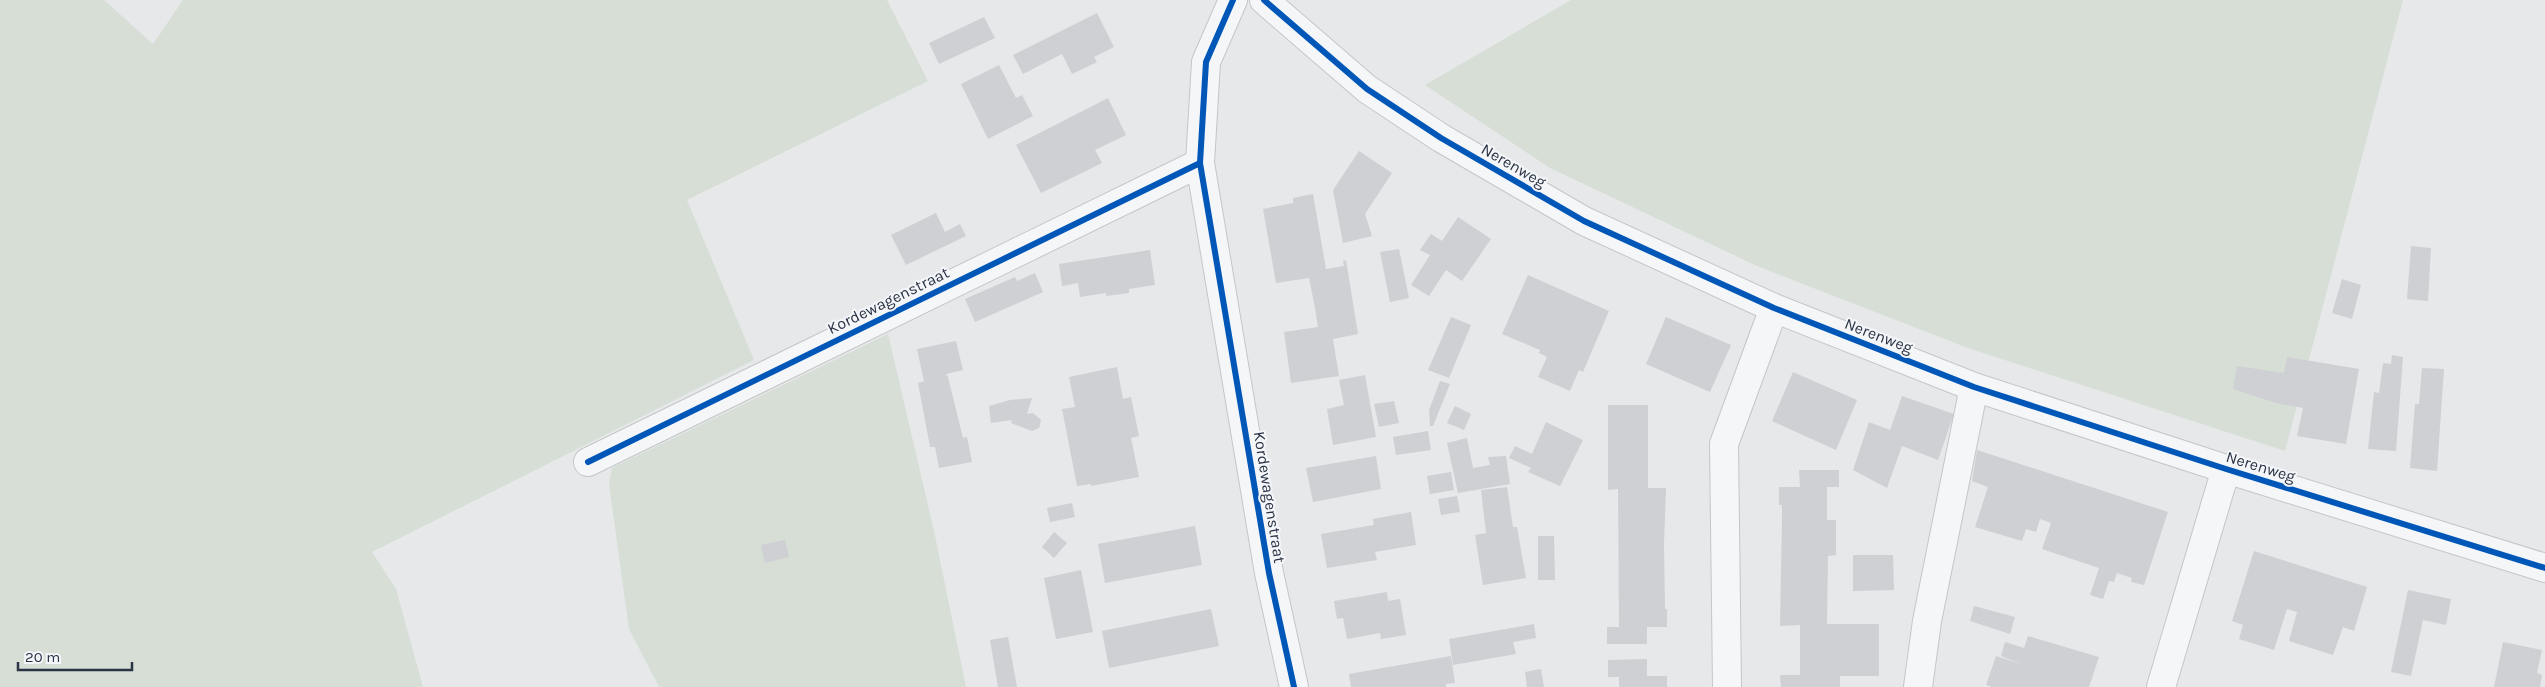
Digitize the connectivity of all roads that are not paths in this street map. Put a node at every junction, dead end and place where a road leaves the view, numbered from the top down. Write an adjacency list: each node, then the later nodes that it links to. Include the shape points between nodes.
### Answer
1 (1233, 0): 3 (street, Kordewagenstraat, via 1206,62)
2 (1264, 0): 4 (street, Nerenweg, via 1367,89 1441,138 1584,221)
3 (1200, 163): 6 (street, Kordewagenstraat); 9 (street, Kordewagenstraat, via 1268,573)
4 (1774, 308): 5 (street, Nerenweg); 10 (street, via 1724,444)
5 (1974, 387): 7 (street, Nerenweg); 11 (street, via 1927,621)
6 (588, 462)
7 (2226, 469): 8 (street, Nerenweg); 12 (street, Nerenweg)
8 (2545, 568)
9 (1294, 687)
10 (1728, 687)
11 (1918, 687)
12 (2161, 687)

